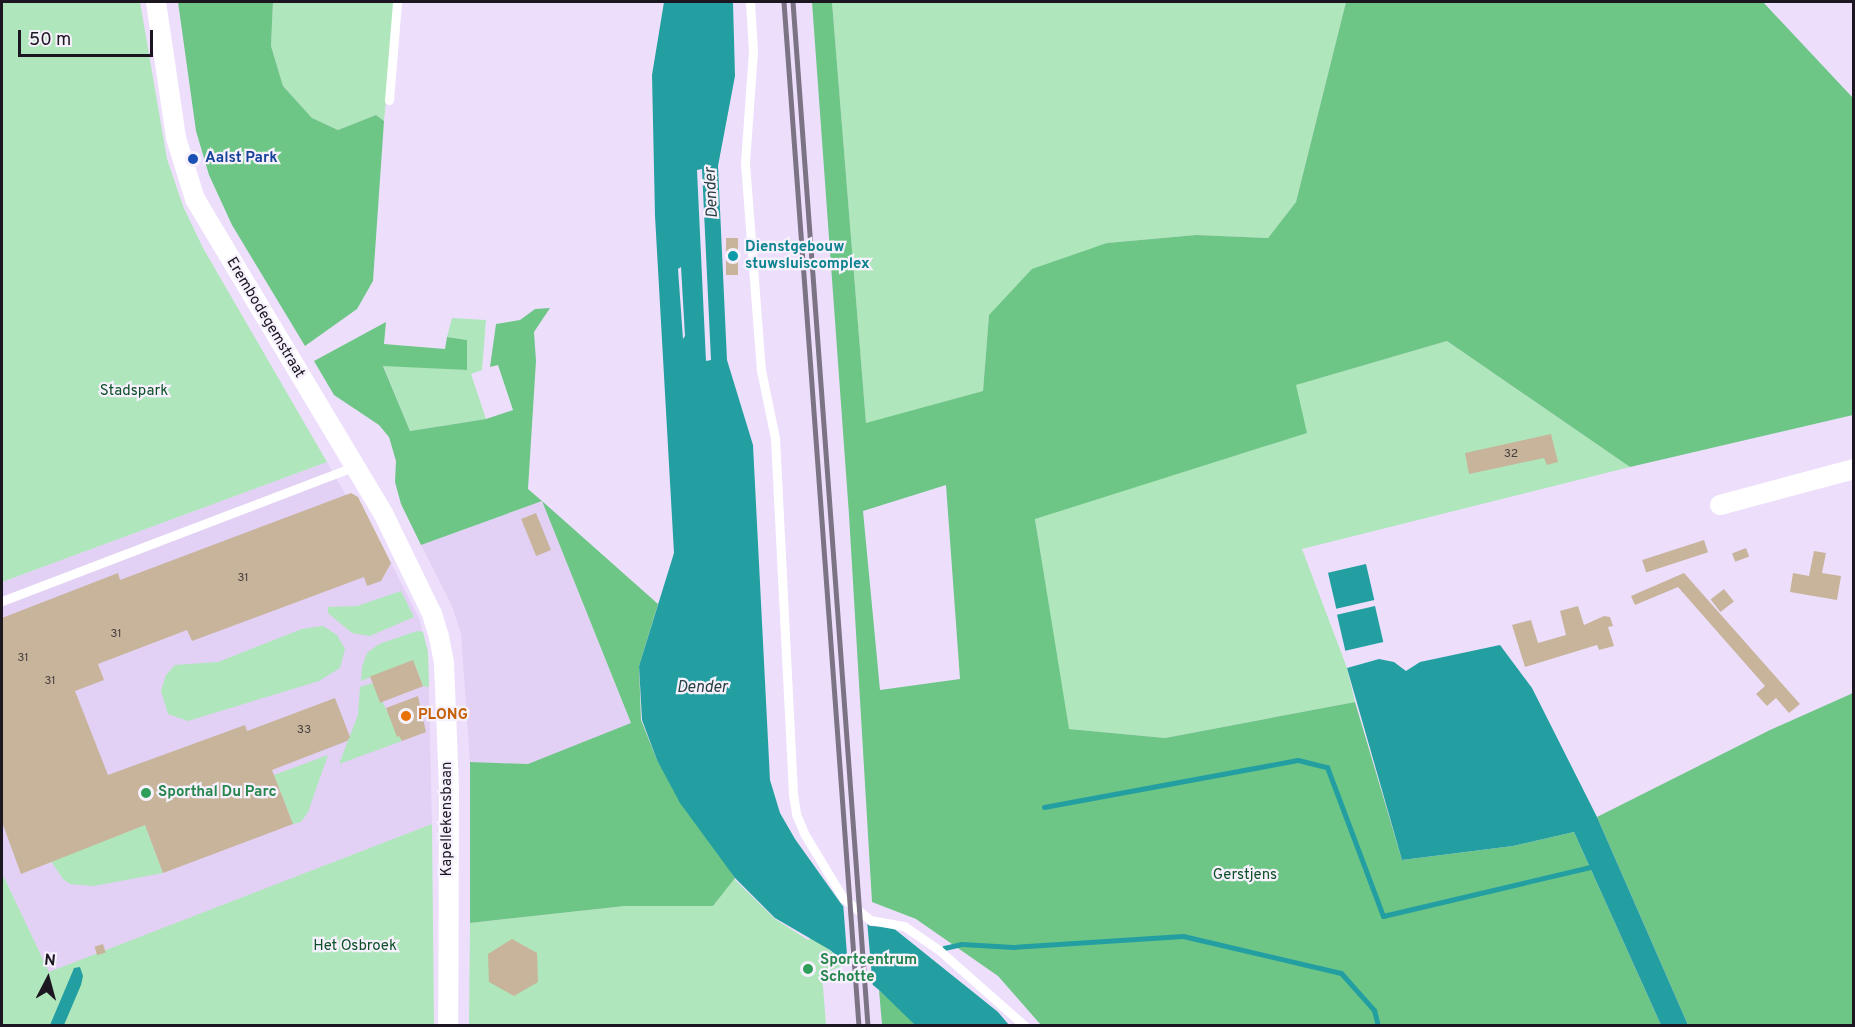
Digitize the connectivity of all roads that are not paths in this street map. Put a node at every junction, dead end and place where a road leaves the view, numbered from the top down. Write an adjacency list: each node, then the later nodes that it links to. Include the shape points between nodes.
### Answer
1 (156, 2): 5 (street, Erembodegemstraat, via 176,138 195,199)
2 (397, 2): 4 (lane)
3 (750, 2): 11 (lane, via 753,51 745,163 761,370 776,438 796,814 843,898 870,920 904,926 939,950)
4 (389, 100)
5 (355, 466): 8 (lane); 9 (street, Erembodegemstraat, via 383,513)
6 (1854, 469): 7 (street)
7 (1720, 505)
8 (2, 601)
9 (432, 614): 10 (street, Kapellekensbaan, via 444,663)
10 (448, 1026)
11 (1025, 1026)

